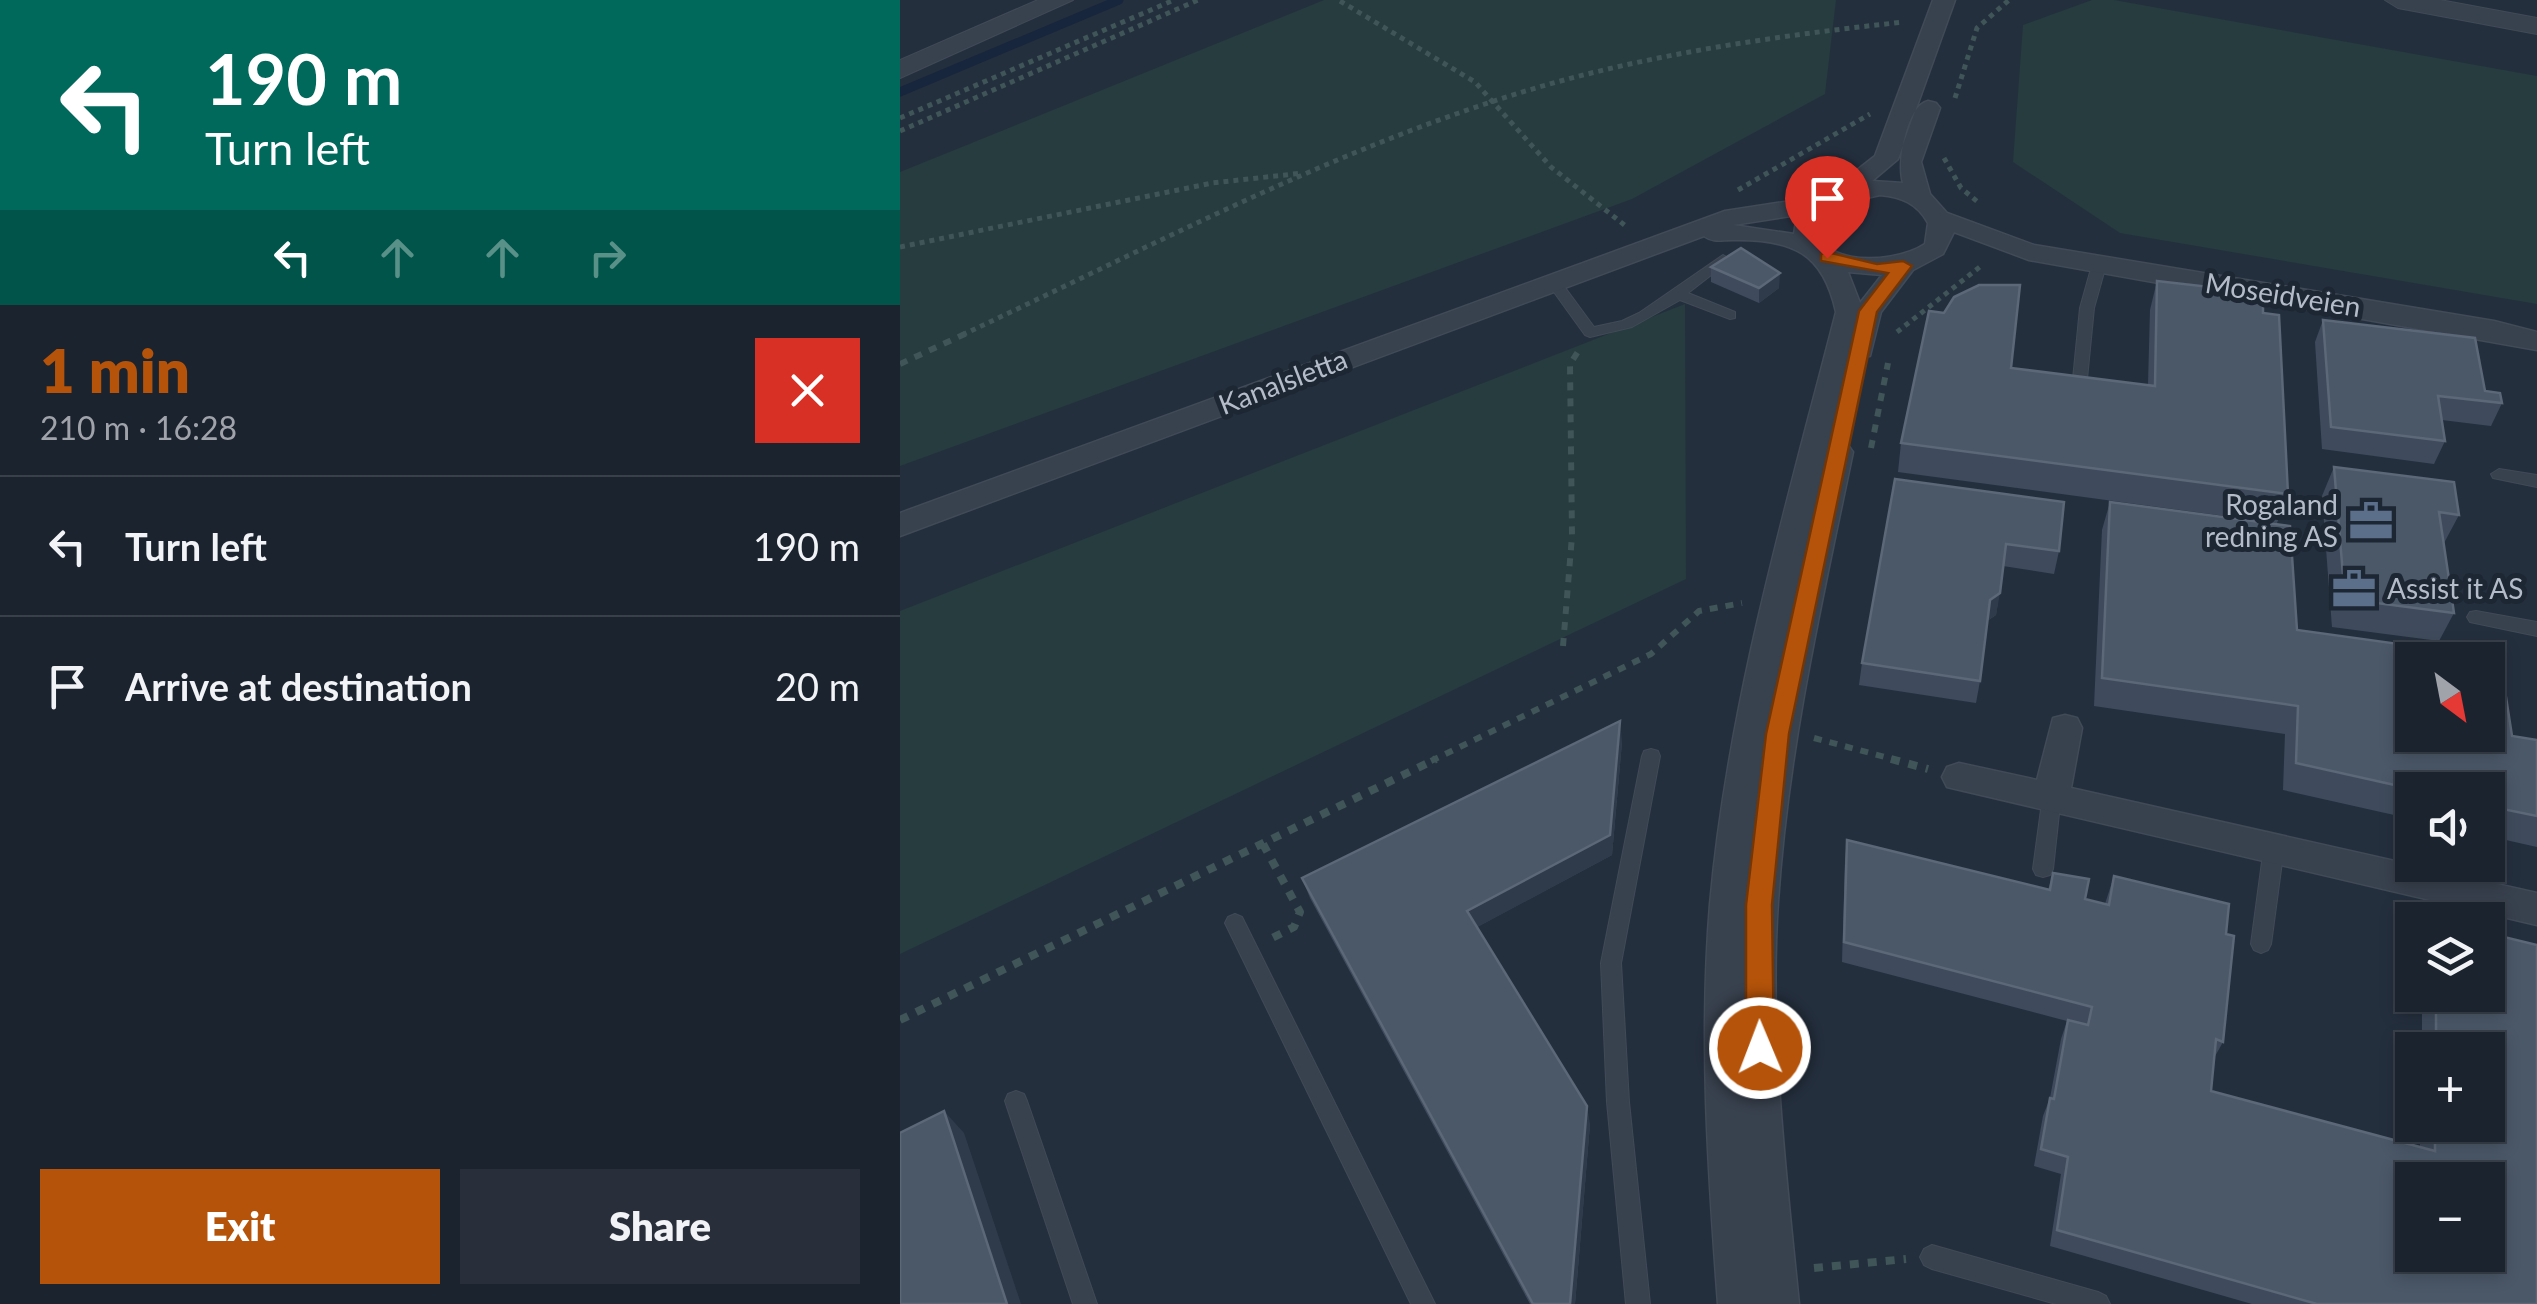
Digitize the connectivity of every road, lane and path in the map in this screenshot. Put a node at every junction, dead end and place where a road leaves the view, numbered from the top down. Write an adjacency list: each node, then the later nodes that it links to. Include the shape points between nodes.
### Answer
1 (1060, 0): 11 (street)
2 (1174, 0): 15 (path)
3 (1198, 0): 16 (path)
4 (1944, 0): 19 (street, via 1886,159)
5 (1967, 0): 21 (street, via 1910,162)
6 (2009, 0): 13 (path, via 1974,26)
7 (2398, 0): 10 (street)
8 (1340, 1): 12 (path)
9 (1920, 20): 12 (path, via 1688,54)
10 (2528, 25)
11 (900, 70)
12 (1496, 101): 18 (path); 25 (path, via 1551,167)
13 (1953, 106)
14 (1873, 112): 20 (path)
15 (900, 118)
16 (900, 131)
17 (1940, 153): 23 (path, via 1961,188)
18 (1309, 173): 26 (path, via 1212,183); 40 (path)
19 (1846, 189): 21 (street, via 1896,190); 22 (street)
20 (1734, 194)
21 (1919, 199): 24 (street)
22 (1816, 202): 25 (street, via 1734,216); 27 (street, via 1803,230)
23 (1982, 205)
24 (1939, 218): 28 (street); 30 (street, via 1942,231)
25 (1656, 242): 27 (street, via 1738,232); 33 (street, Kanalsletta)
26 (900, 247)
27 (1819, 251): 30 (street, via 1877,269); 73 (street, via 1843,285 1849,312 1751,734 1729,902 1725,1118)
28 (2029, 252): 30 (street); 31 (street, Moseidveien)
29 (1722, 258): 34 (lane)
30 (1916, 260): 74 (street, via 1868,311 1778,734 1759,905 1761,1120)
31 (2099, 265): 38 (street, Moseidveien); 41 (lane)
32 (1981, 266): 37 (path, via 1969,280 1911,312)
33 (1553, 280): 36 (lane); 45 (street, Kanalsletta)
34 (1678, 294): 35 (lane); 36 (lane, via 1614,331)
35 (1730, 314)
36 (1590, 332): 49 (path, via 1570,364 1572,536)
37 (1894, 338)
38 (2537, 341)
39 (1890, 356): 42 (path)
40 (900, 364)
41 (2080, 379)
42 (1868, 468)
43 (2499, 474): 44 (lane)
44 (2537, 481)
45 (900, 525)
46 (1753, 604): 57 (path, via 1700,608 1651,654)
47 (2476, 617): 48 (lane)
48 (2537, 629)
49 (1563, 646)
50 (1816, 722): 52 (path)
51 (2065, 728): 56 (street)
52 (1813, 738): 53 (path); 55 (path)
53 (1811, 755)
54 (1652, 756): 72 (lane, via 1611,964)
55 (1959, 777): 56 (street)
56 (2052, 795): 58 (street); 59 (lane)
57 (1263, 844): 63 (path, via 1300,920); 64 (path)
58 (2274, 847): 60 (street); 62 (lane)
59 (2043, 869)
60 (2537, 909)
61 (1235, 923): 63 (lane)
62 (2261, 944)
63 (1248, 950): 71 (lane)
64 (900, 1020)
65 (1016, 1101): 70 (lane)
66 (1810, 1249): 68 (path)
67 (1932, 1256): 68 (path); 75 (lane)
68 (1811, 1268): 69 (path)
69 (1813, 1286)
70 (1085, 1304)
71 (1423, 1304)
72 (1638, 1304)
73 (1740, 1304)
74 (1777, 1304)
75 (2098, 1304)

